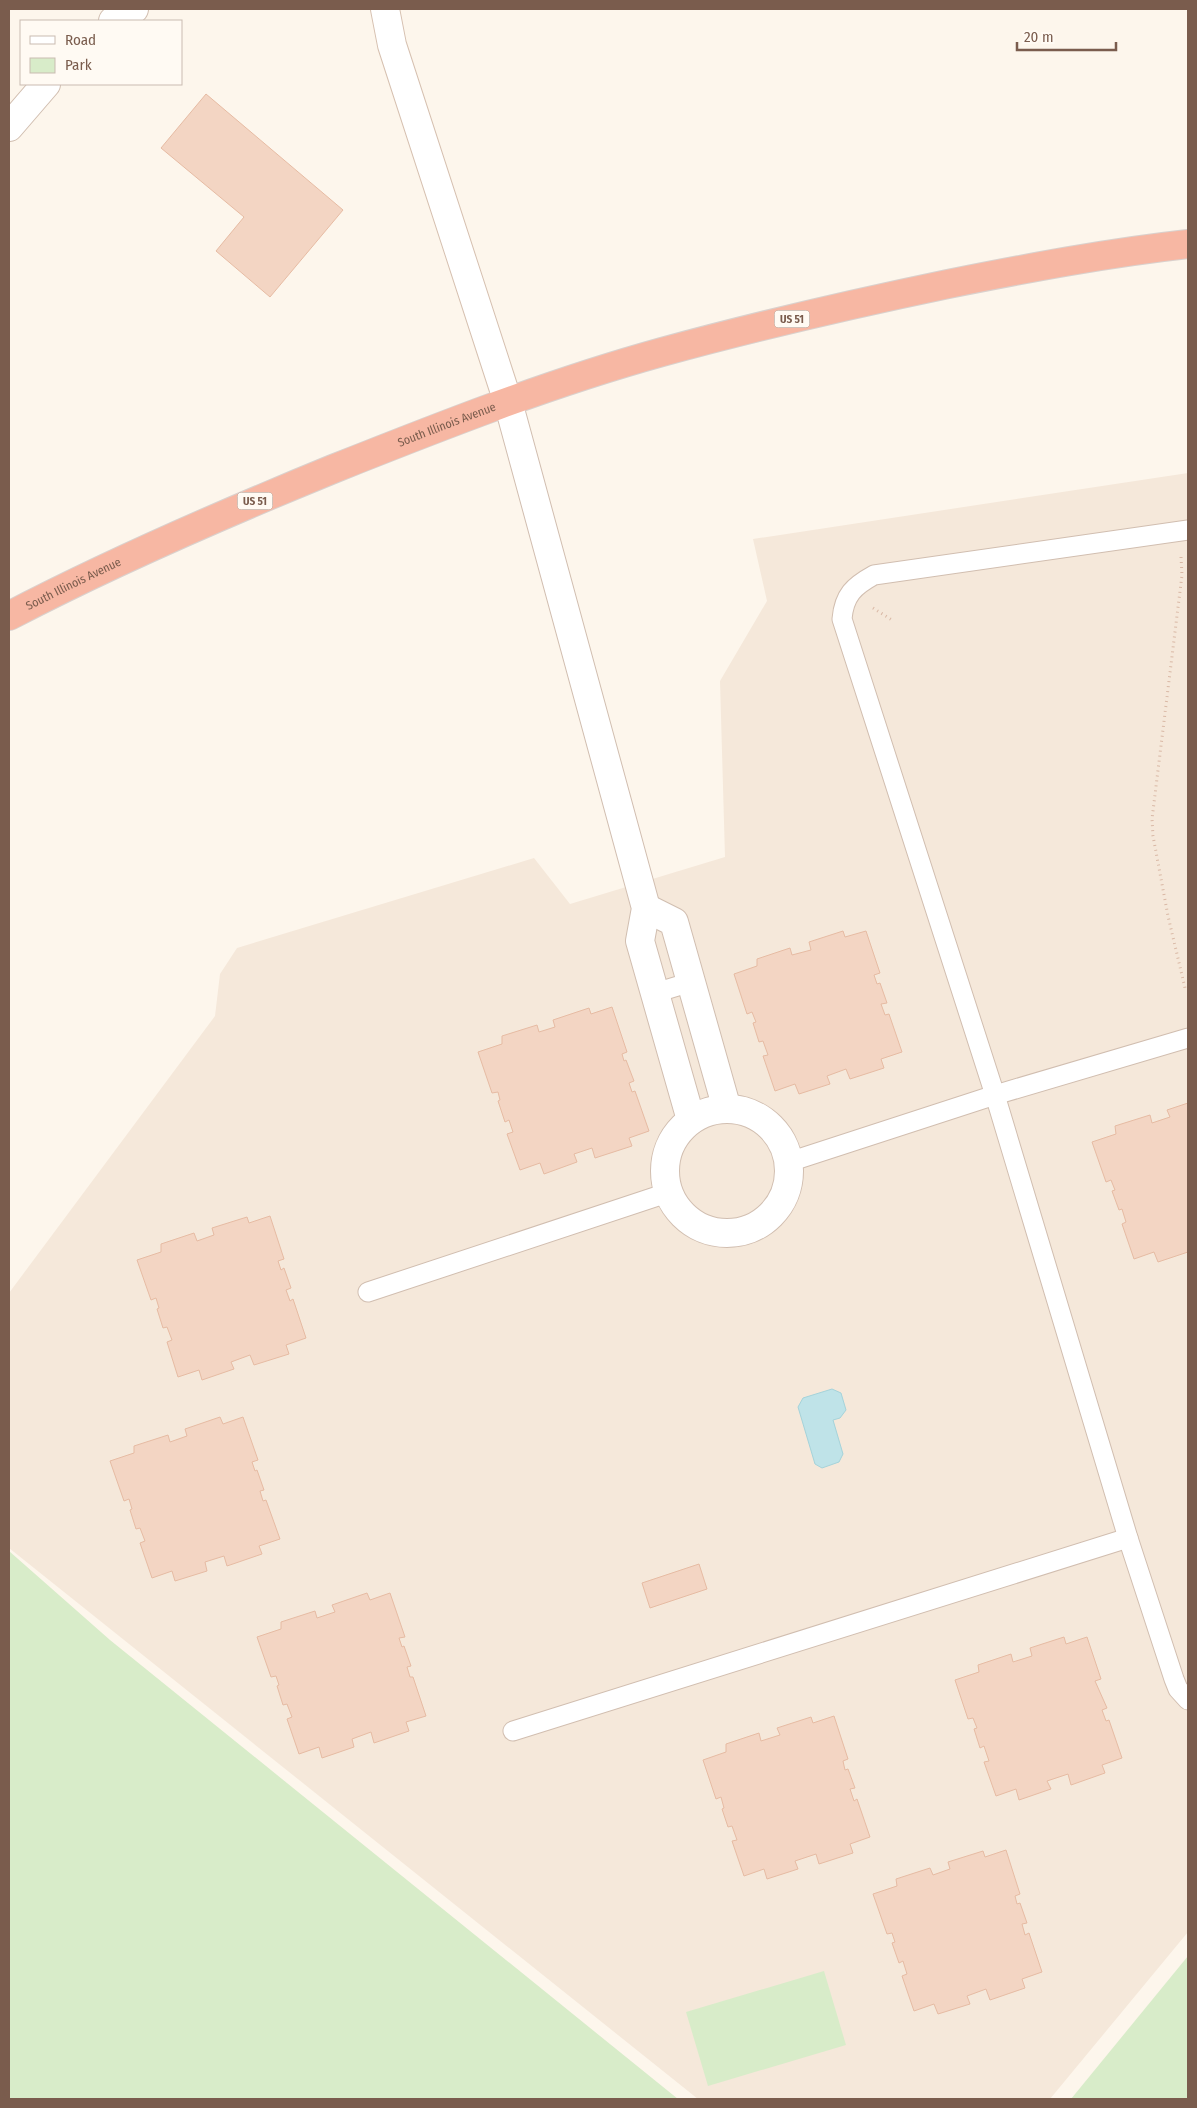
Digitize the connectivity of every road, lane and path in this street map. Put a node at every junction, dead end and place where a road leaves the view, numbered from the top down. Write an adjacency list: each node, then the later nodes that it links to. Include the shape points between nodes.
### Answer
1 (134, 9): 3 (street)
2 (385, 9): 7 (street, South Illinois Avenue, via 392,46)
3 (115, 20)
4 (45, 85): 5 (street)
5 (9, 127)
6 (1188, 244): 7 (highway, US 51, via 1037,266 836,307 662,352)
7 (508, 402): 10 (highway, South Illinois Avenue / US 51, via 220,515); 11 (street)
8 (1188, 530): 16 (lane, via 874,575 849,594 843,607 842,619)
9 (1182, 574): 13 (path, via 1152,819 1168,916)
10 (9, 616)
11 (646, 908): 12 (street, via 674,922); 14 (street, via 640,941)
12 (691, 982): 14 (lane); 17 (street)
13 (1185, 988)
14 (655, 993): 18 (street)
15 (1188, 1038): 16 (lane)
16 (995, 1095): 19 (lane); 22 (lane)
17 (727, 1108): 18 (street); 19 (street, via 748,1113 767,1123 781,1140)
18 (692, 1120): 20 (street, via 676,1135 667,1154 665,1176)
19 (789, 1162): 20 (street, via 788,1184 780,1204 766,1220 748,1230 726,1234 705,1229 686,1218)
20 (670, 1192): 21 (lane)
21 (368, 1292)
22 (1128, 1538): 23 (lane, via 1174,1679); 24 (lane)
23 (1188, 1700)
24 (513, 1731)

